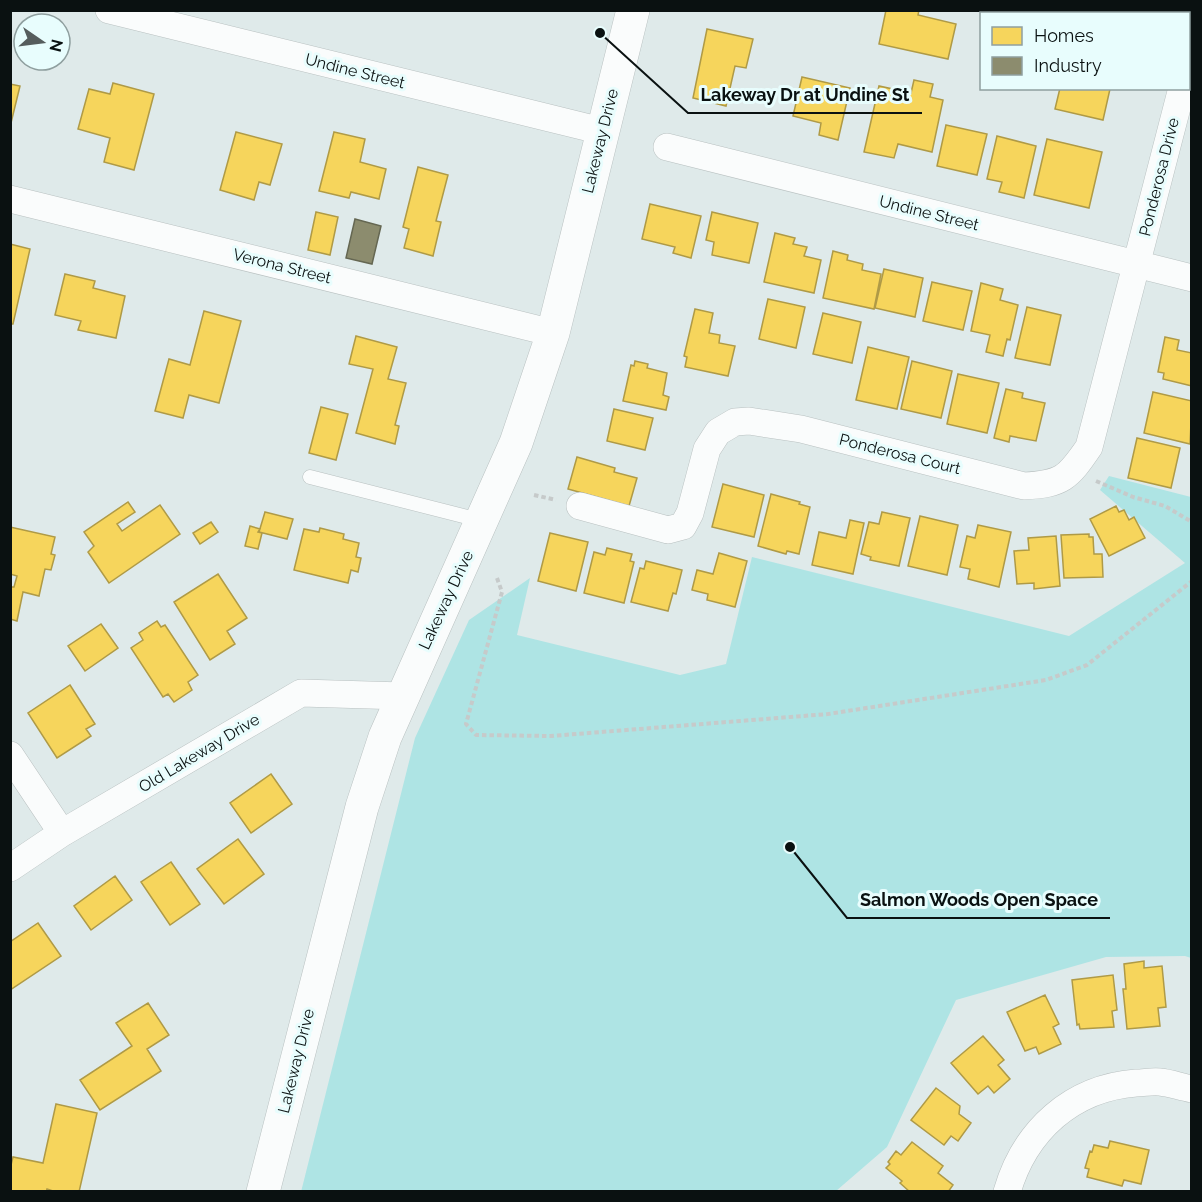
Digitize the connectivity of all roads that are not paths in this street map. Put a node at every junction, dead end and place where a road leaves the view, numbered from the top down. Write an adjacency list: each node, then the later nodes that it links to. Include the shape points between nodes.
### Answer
1 (109, 10): 4 (street, Undine Street)
2 (633, 10): 4 (main road, Lakeway Drive)
3 (1181, 90): 7 (street, Ponderosa Drive)
4 (602, 131): 9 (main road, Lakeway Drive)
5 (667, 147): 7 (street, Undine Street)
6 (10, 199): 9 (street, Verona Street)
7 (1137, 266): 8 (street, Undine Street); 11 (street, Ponderosa Court, via 1089,447 1073,470 1050,484 1024,486 801,429 735,422 718,432 707,449 690,513 682,526 668,530)
8 (1191, 278)
9 (553, 333): 12 (main road, Lakeway Drive, via 516,443)
10 (310, 477): 12 (lane)
11 (580, 506)
12 (483, 521): 13 (main road, Lakeway Drive)
13 (403, 696): 15 (street, Old Lakeway Drive, via 301,693); 18 (main road, Lakeway Drive, via 362,807)
14 (10, 755): 15 (street)
15 (62, 834): 16 (street, Old Lakeway Drive)
16 (10, 868)
17 (1191, 1089): 19 (street, via 1148,1082 1115,1085 1083,1096 1055,1114 1030,1142)
18 (263, 1191)
19 (1006, 1191)

